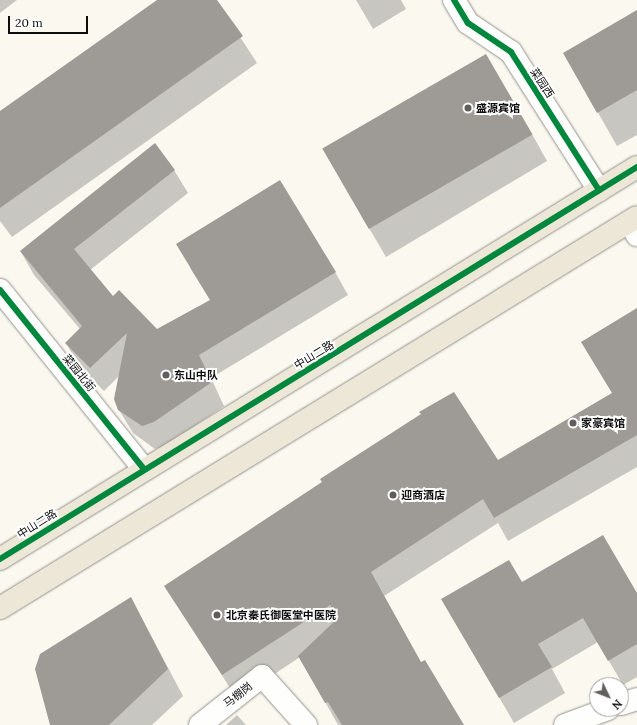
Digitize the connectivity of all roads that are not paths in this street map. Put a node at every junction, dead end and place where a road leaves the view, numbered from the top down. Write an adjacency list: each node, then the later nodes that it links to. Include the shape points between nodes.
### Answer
1 (454, 0): 3 (street, 菜园西, via 468,22 511,52)
2 (637, 167): 3 (main road, 中山二路)
3 (599, 190): 6 (main road, 中山二路)
4 (635, 225): 8 (main road)
5 (0, 290): 6 (street, 菜园北街)
6 (144, 468): 7 (main road, 中山二路)
7 (0, 559)
8 (0, 608)
9 (589, 716): 12 (street)
10 (200, 725): 11 (street, 马棚岗, via 262,676)
11 (306, 725)
12 (564, 725)

